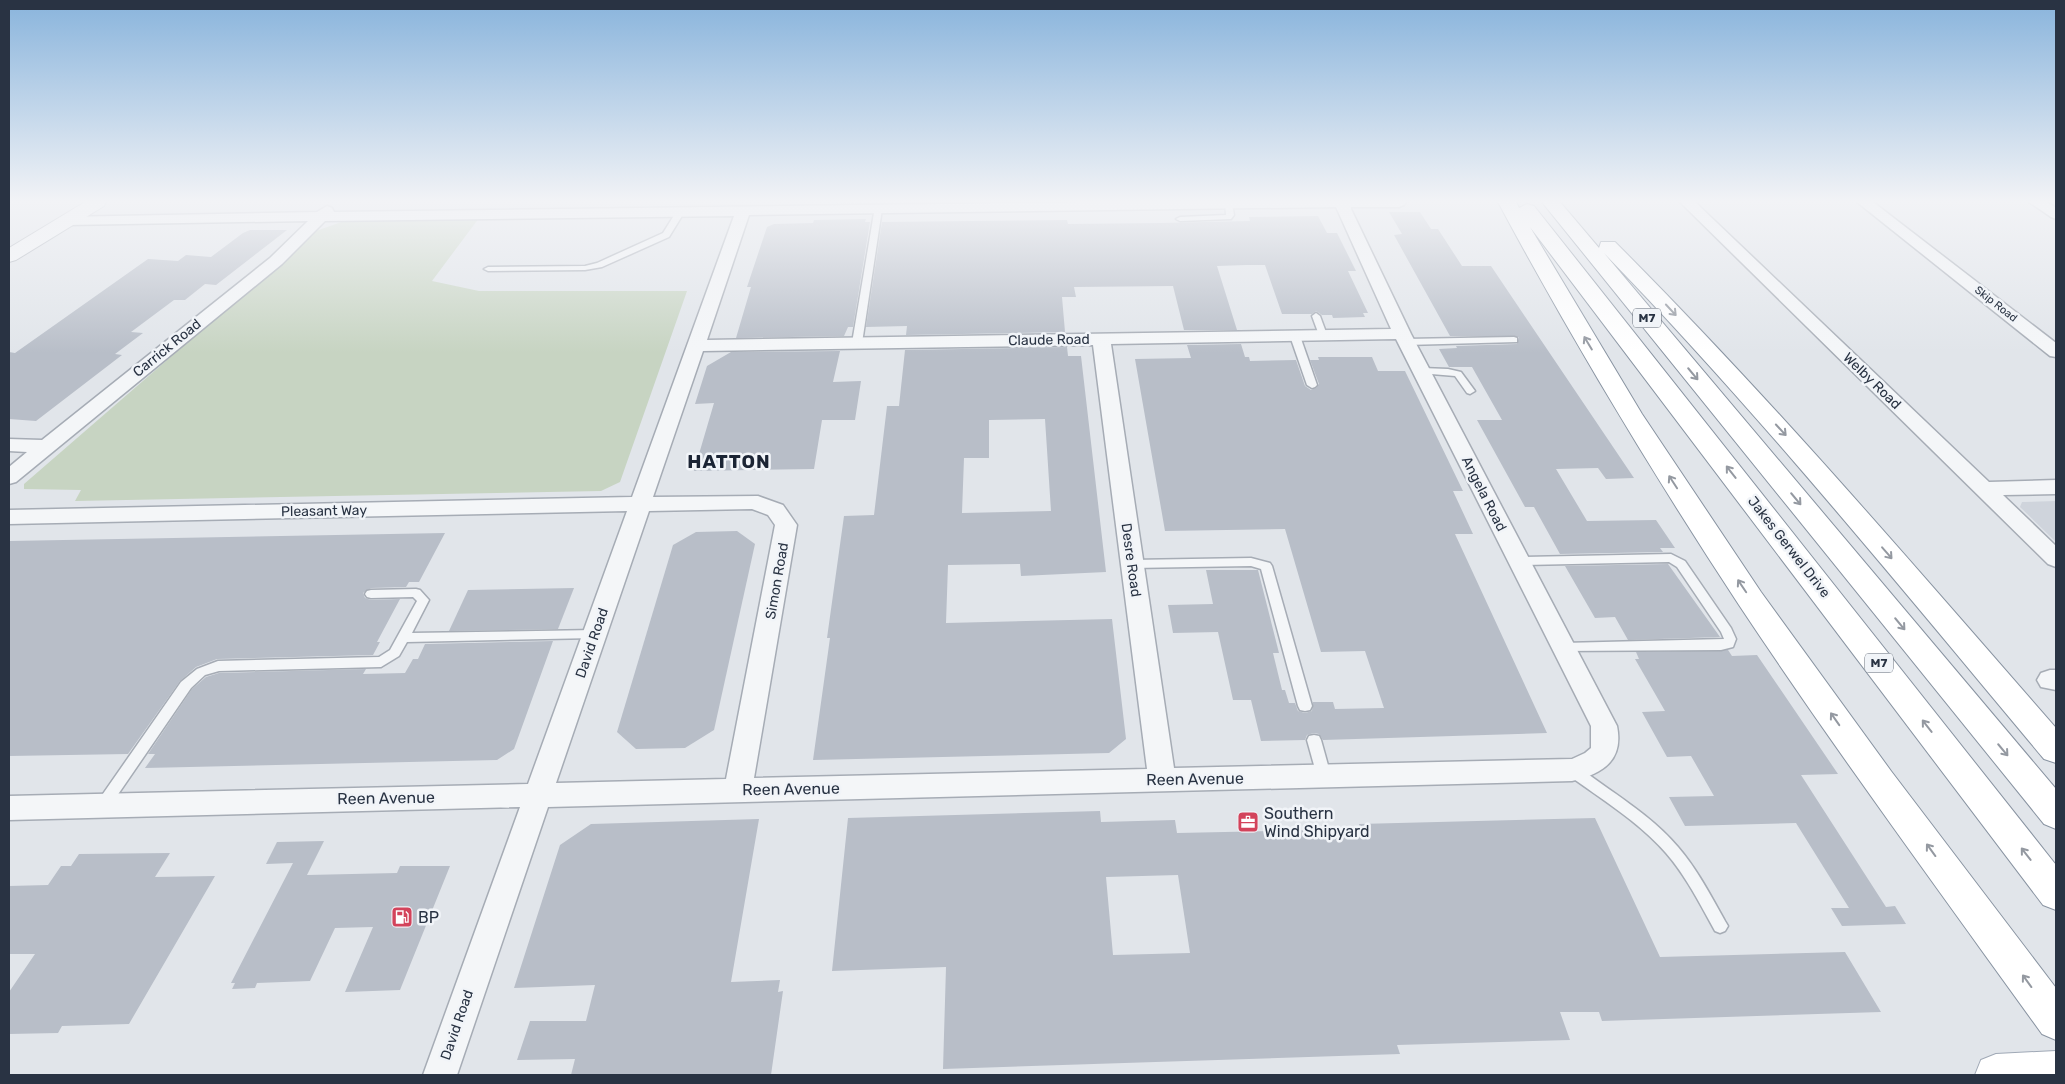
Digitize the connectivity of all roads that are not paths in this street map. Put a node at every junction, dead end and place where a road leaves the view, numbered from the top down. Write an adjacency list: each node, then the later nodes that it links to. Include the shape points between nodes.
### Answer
1 (285, 253): 26 (street, Carrick Road)
2 (626, 253): 12 (lane, via 585,268)
3 (728, 253): 20 (street, David Road)
4 (871, 253): 19 (lane)
5 (1364, 253): 16 (street, Angela Road)
6 (1535, 253): 52 (main road, one-way to 6, via 1876,776 1709,537)
7 (1559, 253): 50 (main road, Jakes Gerwel Drive / M7, one-way to 7)
8 (1593, 253): 49 (main road, M7, one-way to 49)
9 (1614, 253): 41 (main road, one-way to 41, via 1786,435)
10 (1739, 253): 29 (street, Welby Road)
11 (1929, 253): 21 (street, Skip Road)
12 (488, 269)
13 (1316, 316): 14 (lane)
14 (1323, 335): 15 (street, Claude Road); 16 (street, Claude Road)
15 (1295, 336): 17 (street, Claude Road); 23 (lane)
16 (1404, 338): 18 (lane); 22 (street, Angela Road)
17 (1101, 339): 19 (street, Claude Road); 34 (street, Desre Road)
18 (1514, 340)
19 (857, 343): 20 (street, Claude Road)
20 (696, 346): 30 (street, David Road)
21 (2056, 352)
22 (1422, 371): 24 (lane, via 1458,374); 33 (street, Angela Road)
23 (1312, 385)
24 (1470, 391)
25 (9, 445): 26 (street)
26 (46, 446): 27 (street, Carrick Road)
27 (9, 477)
28 (2056, 487): 29 (street)
29 (1984, 489): 32 (street, Welby Road)
30 (640, 504): 31 (street, Pleasant Way); 36 (street, David Road); 45 (street, Simon Road, via 756,503 774,508 784,519 785,533)
31 (9, 517)
32 (2056, 560)
33 (1519, 561): 38 (street, Angela Road); 38 (lane, via 1671,558 1682,564 1730,640 1729,644 1721,645)
34 (1132, 564): 39 (lane, via 1251,562 1266,566); 44 (street, Desre Road)
35 (371, 594): 37 (lane, via 416,593 423,600)
36 (595, 634): 37 (lane); 46 (street, David Road)
37 (403, 638): 47 (lane, via 395,653 381,662 218,666 200,672 186,685)
38 (1563, 648): 42 (street, Angela Road, via 1606,735 1600,758 1584,768)
39 (1305, 706)
40 (1314, 740): 43 (lane)
41 (2056, 750)
42 (1572, 770): 43 (street, Reen Avenue); 51 (lane, via 1673,850)
43 (1324, 776): 44 (street, Reen Avenue)
44 (1162, 780): 45 (street, Reen Avenue)
45 (738, 790): 46 (street, Reen Avenue)
46 (538, 795): 47 (street, Reen Avenue); 54 (street, David Road)
47 (103, 805): 48 (street, Reen Avenue)
48 (9, 808)
49 (2056, 814)
50 (2056, 893)
51 (1720, 926)
52 (2056, 1020)
53 (2056, 1072): 55 (main road)
54 (440, 1075)
55 (1996, 1075)

